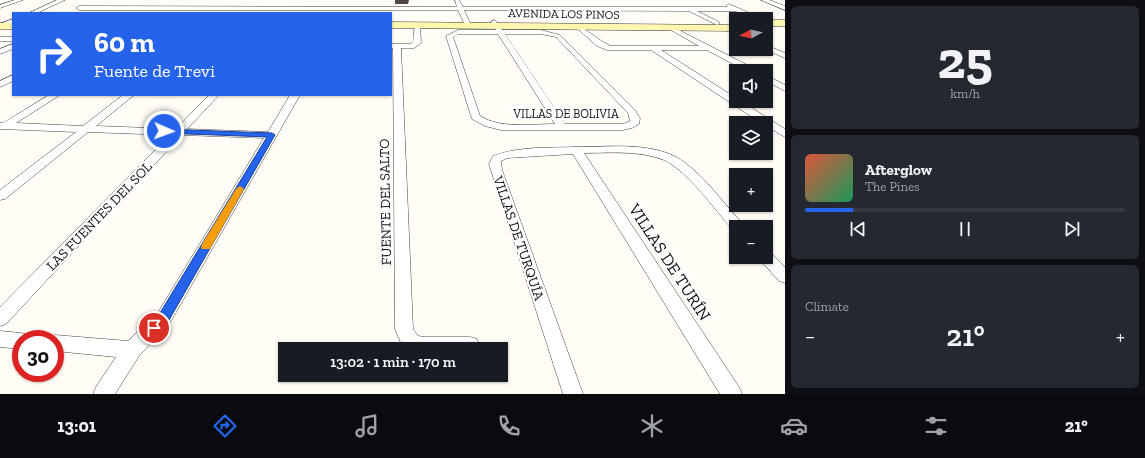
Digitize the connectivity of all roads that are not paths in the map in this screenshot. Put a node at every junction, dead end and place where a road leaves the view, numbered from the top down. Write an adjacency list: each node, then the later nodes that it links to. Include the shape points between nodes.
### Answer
1 (20, 0): 16 (street)
2 (62, 0): 32 (street)
3 (150, 0): 17 (street)
4 (192, 0): 21 (street)
5 (236, 0): 22 (street)
6 (277, 0): 31 (street)
7 (321, 0): 23 (street)
8 (363, 0): 24 (street)
9 (456, 0): 25 (street)
10 (587, 0): 27 (street)
11 (764, 0): 26 (street)
12 (102, 2): 20 (street)
13 (633, 3): 28 (street)
14 (677, 3): 29 (street)
15 (723, 3): 30 (street)
16 (0, 7): 18 (street)
17 (138, 7): 20 (street); 21 (street)
18 (19, 8)
19 (79, 8): 20 (street)
20 (92, 8)
21 (181, 8): 22 (street)
22 (227, 8): 31 (street)
23 (318, 8): 24 (street); 31 (street)
24 (361, 8): 25 (street)
25 (460, 8): 27 (street, via 550,6); 39 (street)
26 (785, 8)
27 (599, 9): 28 (street)
28 (643, 9): 29 (street)
29 (689, 9): 30 (street); 44 (street)
30 (736, 9): 33 (street)
31 (269, 10)
32 (34, 12)
33 (742, 12)
34 (392, 22): 39 (street, AVENIDA LOS PINOS)
35 (12, 23): 41 (street)
36 (662, 23): 44 (street, AVENIDA LOS PINOS); 46 (street, AVENIDA LOS PINOS); 49 (street)
37 (773, 23): 38 (street)
38 (785, 23)
39 (467, 24): 43 (street, AVENIDA LOS PINOS); 46 (street, AVENIDA LOS PINOS)
40 (729, 24): 44 (street, AVENIDA LOS PINOS)
41 (0, 25)
42 (392, 25): 43 (street, AVENIDA LOS PINOS)
43 (417, 25): 55 (street, via 417,44)
44 (721, 25): 47 (street, AVENIDA LOS PINOS); 49 (street, AVENIDA LOS PINOS); 51 (street)
45 (773, 25): 50 (street)
46 (498, 26): 48 (street, AVENIDA LOS PINOS); 73 (street); 73 (street, VILLAS DE BOLIVIA, via 458,32 449,36 476,117 496,127); 73 (street, VILLAS DE BOLIVIA, via 558,36 635,118 632,125 626,127)
47 (729, 27)
48 (580, 28): 49 (street, AVENIDA LOS PINOS); 58 (street, via 605,46)
49 (671, 28): 59 (street)
50 (785, 28)
51 (729, 29)
52 (0, 39): 53 (street)
53 (12, 39)
54 (12, 46): 61 (street)
55 (394, 46): 86 (street, FUENTE DEL SALTO, via 402,320 407,336)
56 (785, 46): 57 (street)
57 (773, 47)
58 (653, 48): 59 (street); 76 (street)
59 (709, 48): 63 (street)
60 (773, 50): 62 (street)
61 (0, 52)
62 (785, 56)
63 (739, 64)
64 (12, 78): 66 (street)
65 (773, 82): 67 (street)
66 (0, 84)
67 (785, 88)
68 (53, 96): 72 (street)
69 (128, 96): 74 (street)
70 (213, 96): 75 (street, LAS FUENTES DEL SOL)
71 (294, 96): 77 (street)
72 (2, 127): 74 (street)
73 (562, 127)
74 (86, 128): 75 (street); 79 (street)
75 (179, 132): 77 (street); 83 (street, LAS FUENTES DEL SOL)
76 (785, 134)
77 (272, 135): 88 (street, via 165,316)
78 (576, 150): 80 (street, VILLAS DE TURQUÍA, via 632,150 672,160 692,177); 90 (street, VILLAS DE TURQUÍA, via 505,154 495,162); 91 (street, VILLAS DE TURÍN)
79 (0, 196)
80 (732, 220)
81 (773, 264): 82 (street)
82 (785, 277)
83 (0, 319)
84 (0, 339): 85 (street)
85 (12, 340)
86 (413, 342)
87 (64, 345): 88 (street)
88 (132, 350): 89 (street)
89 (103, 394)
90 (572, 394)
91 (732, 394)

